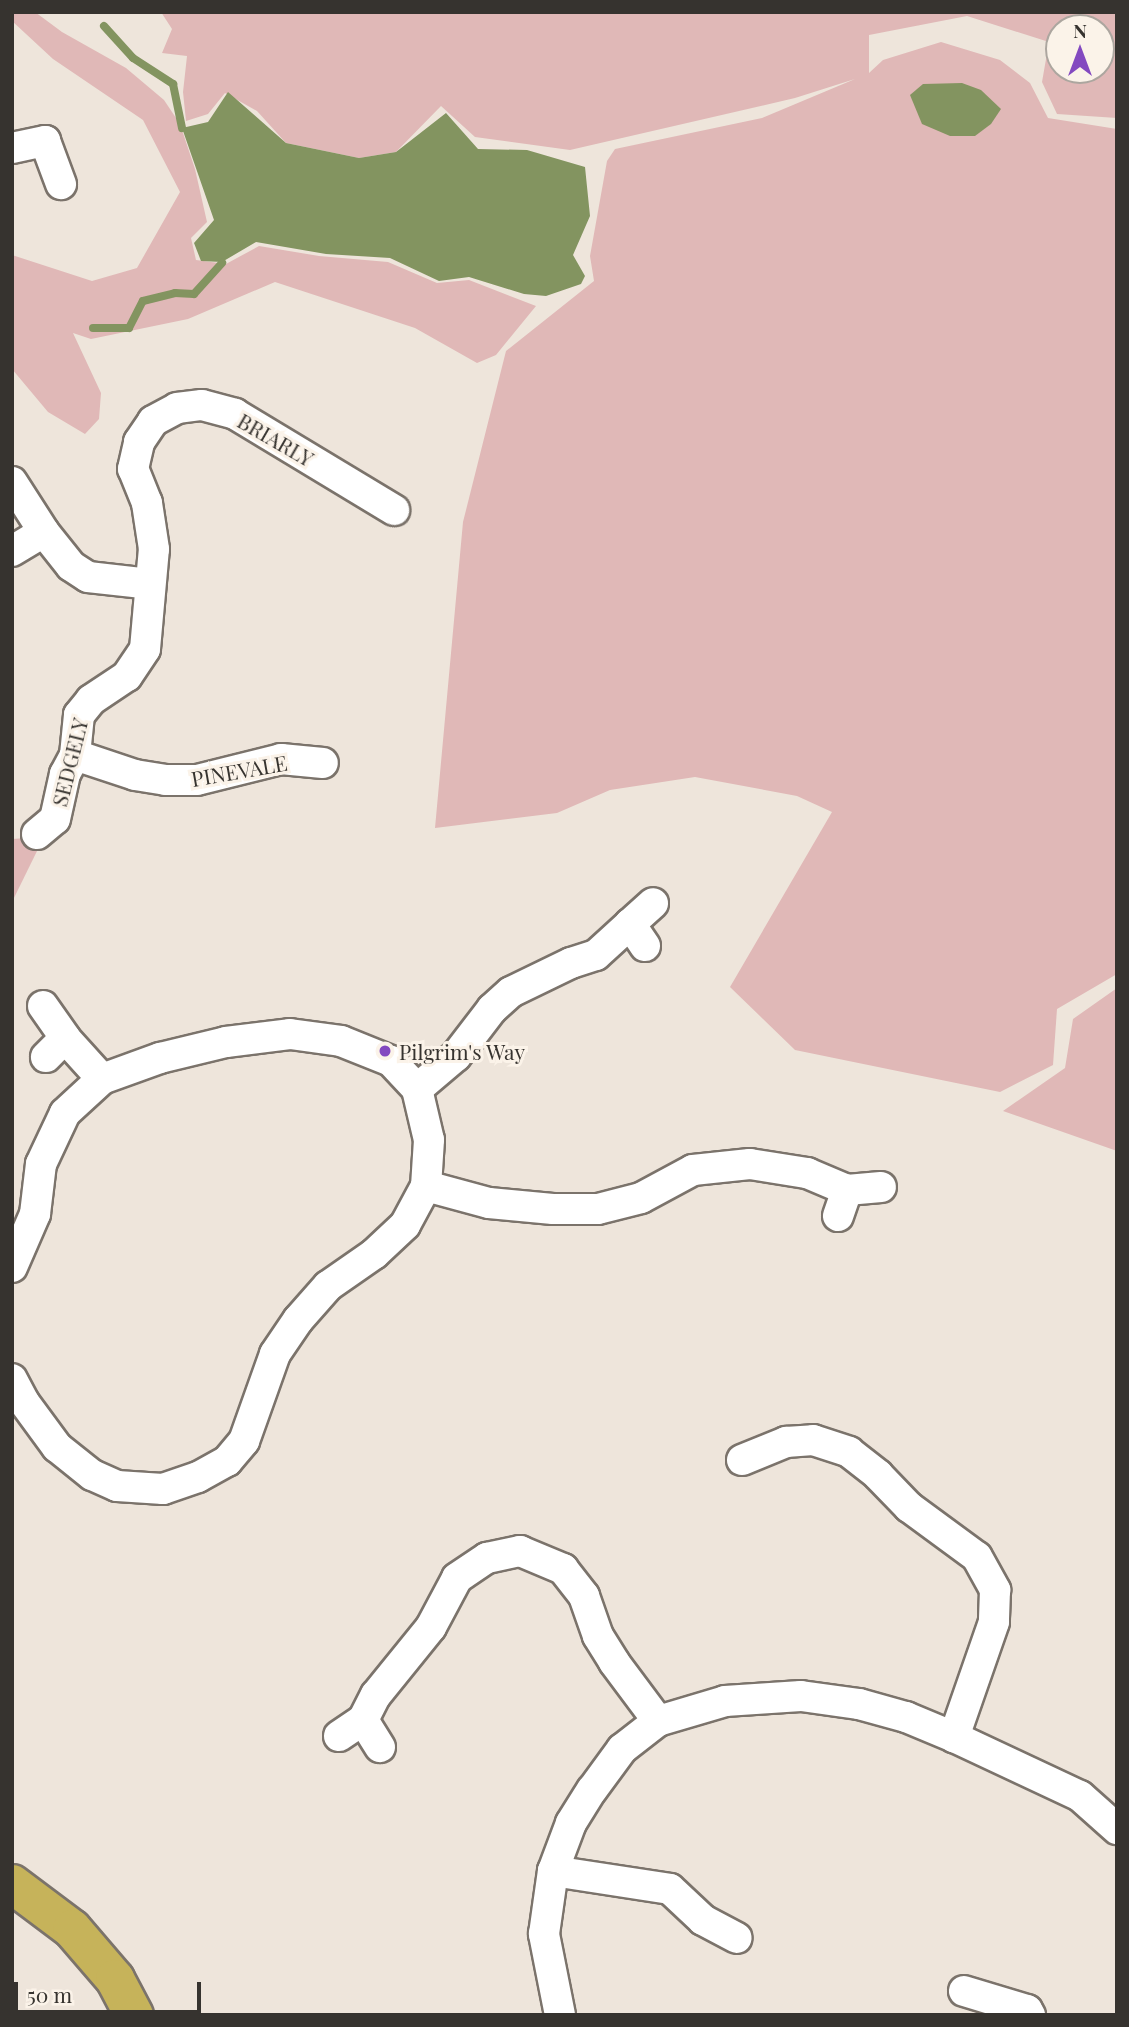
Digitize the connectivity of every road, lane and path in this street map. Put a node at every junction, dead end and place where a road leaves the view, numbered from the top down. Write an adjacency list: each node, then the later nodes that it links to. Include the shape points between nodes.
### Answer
1 (12, 148): 2 (street, via 45,141)
2 (61, 184)
3 (12, 482): 5 (street)
4 (394, 510): 7 (street, BRIARLY, via 357,503 235,414 202,405 177,408 153,421 139,442 133,469 150,517 154,549)
5 (44, 532): 6 (street); 7 (street, via 71,566 88,577)
6 (12, 551)
7 (150, 584): 8 (street, SEDGELY, via 147,639 141,658 127,676 84,706 76,727)
8 (75, 755): 9 (street, PINEVALE, via 165,780 197,780 281,759); 10 (street, SEDGELY, via 65,774)
9 (323, 762)
10 (53, 827)
11 (653, 903): 14 (street, via 637,935 511,992 456,1056)
12 (43, 1006): 13 (street, via 56,1047)
13 (102, 1079): 14 (street, via 160,1058 226,1042 290,1034 341,1041 391,1060); 17 (street, via 65,1113 41,1164 35,1214)
14 (417, 1089): 15 (street, via 429,1140)
15 (426, 1186): 16 (street, via 489,1203 553,1209 598,1209 641,1198 693,1170 750,1164 807,1173 842,1203); 18 (street, via 405,1225 328,1286 298,1320 275,1354 244,1441 227,1461 198,1477 163,1489 117,1486 92,1475 57,1447)
16 (881, 1187)
17 (12, 1267)
18 (12, 1379)
19 (738, 1462): 21 (street, via 786,1442 813,1440 849,1452 909,1507 977,1557 995,1590 994,1622)
20 (658, 1721): 21 (street, via 724,1701 801,1696 859,1704); 22 (street, via 608,1654 583,1596 563,1569 520,1551 487,1559 457,1578 431,1626 351,1728); 24 (street, via 622,1749 592,1790 571,1823)
21 (954, 1737): 23 (street, via 1080,1796)
22 (380, 1747)
23 (1117, 1829)
24 (553, 1871): 26 (street, via 670,1889 703,1920); 29 (street, via 544,1934)
25 (12, 1884): 28 (highway, via 72,1929 114,1979)
26 (737, 1938)
27 (964, 1991): 30 (street, via 1027,2010)
28 (134, 2015)
29 (560, 2015)
30 (1030, 2015)

